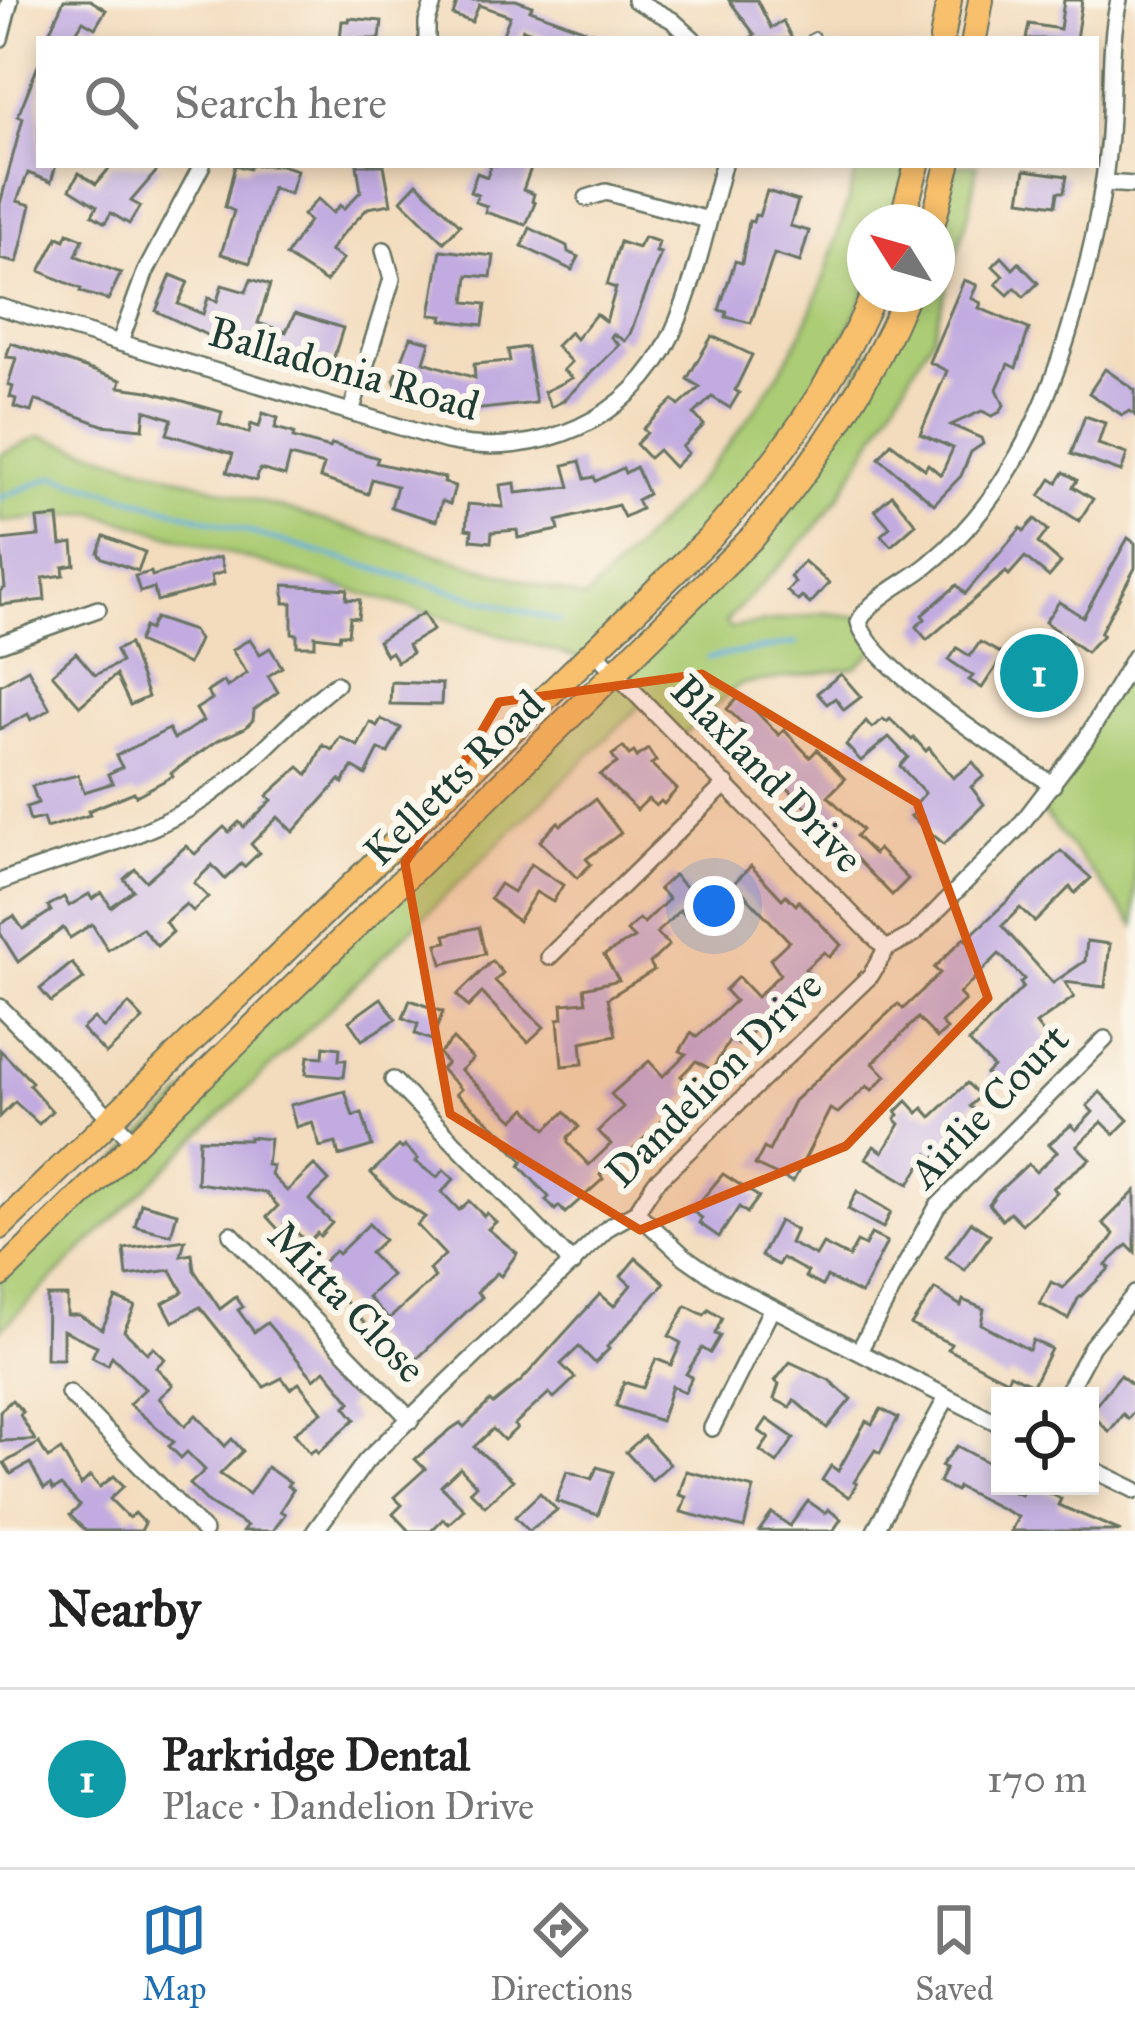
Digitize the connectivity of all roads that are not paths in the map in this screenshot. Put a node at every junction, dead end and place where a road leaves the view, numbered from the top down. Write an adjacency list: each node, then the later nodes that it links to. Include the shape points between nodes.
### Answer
1 (10, 0): 11 (street)
2 (434, 0): 7 (street)
3 (635, 0): 8 (street)
4 (949, 0): 9 (main road)
5 (981, 0): 10 (main road)
6 (1119, 0): 16 (street)
7 (427, 36)
8 (690, 36)
9 (943, 36)
10 (975, 36)
11 (0, 39)
12 (200, 168): 26 (street, via 145,273)
13 (722, 168): 21 (street, Balladonia Road)
14 (916, 168): 19 (main road)
15 (947, 168): 20 (main road)
16 (1104, 184): 17 (street); 35 (street, via 1050,387 1024,446 956,539 859,622 923,693)
17 (1135, 185)
18 (587, 198): 21 (street, via 606,192)
19 (906, 204)
20 (938, 204)
21 (708, 220): 27 (street, Balladonia Road, via 665,346 631,392 597,418 550,439 486,447)
22 (384, 250): 27 (street, via 392,279)
23 (0, 307): 26 (street, Balladonia Road)
24 (865, 312): 30 (main road, Kelletts Road, via 833,376 760,482)
25 (898, 312): 32 (main road, Kelletts Road, via 858,394 795,487)
26 (120, 342): 27 (street, Balladonia Road)
27 (351, 412)
28 (98, 609): 29 (street)
29 (0, 644)
30 (594, 651): 32 (street, Blaxland Drive); 42 (main road, Kelletts Road)
31 (1132, 666): 35 (street, Dandelion Drive)
32 (617, 673): 34 (street, Blaxland Drive); 43 (main road, Kelletts Road)
33 (336, 684): 36 (street, via 190,809 125,841)
34 (726, 784): 37 (street, Blaxland Drive); 38 (street)
35 (1053, 785): 37 (street, Dandelion Drive, via 914,934)
36 (0, 882)
37 (886, 949): 44 (street, Dandelion Drive, via 871,975 655,1184)
38 (549, 957)
39 (0, 1007): 42 (street)
40 (1105, 1039): 51 (street, Airlie Court, via 937,1207)
41 (393, 1080): 47 (street)
42 (110, 1118): 43 (street); 45 (main road, Kelletts Road)
43 (135, 1143): 48 (main road, Kelletts Road)
44 (636, 1212): 47 (street, Dandelion Drive); 50 (street, via 697,1266)
45 (0, 1227)
46 (231, 1234): 56 (street, Mitta Close)
47 (573, 1264): 56 (street, Dandelion Drive)
48 (0, 1275)
49 (1135, 1294): 52 (street)
50 (772, 1308): 51 (street); 57 (street)
51 (859, 1351): 54 (street)
52 (1070, 1387)
53 (69, 1393): 60 (street)
54 (947, 1397): 55 (street); 62 (street)
55 (991, 1419)
56 (411, 1420): 61 (street, Dandelion Drive, via 366,1461)
57 (712, 1428)
58 (1099, 1472): 59 (street)
59 (1135, 1490)
60 (204, 1531)
61 (314, 1531)
62 (875, 1531)

